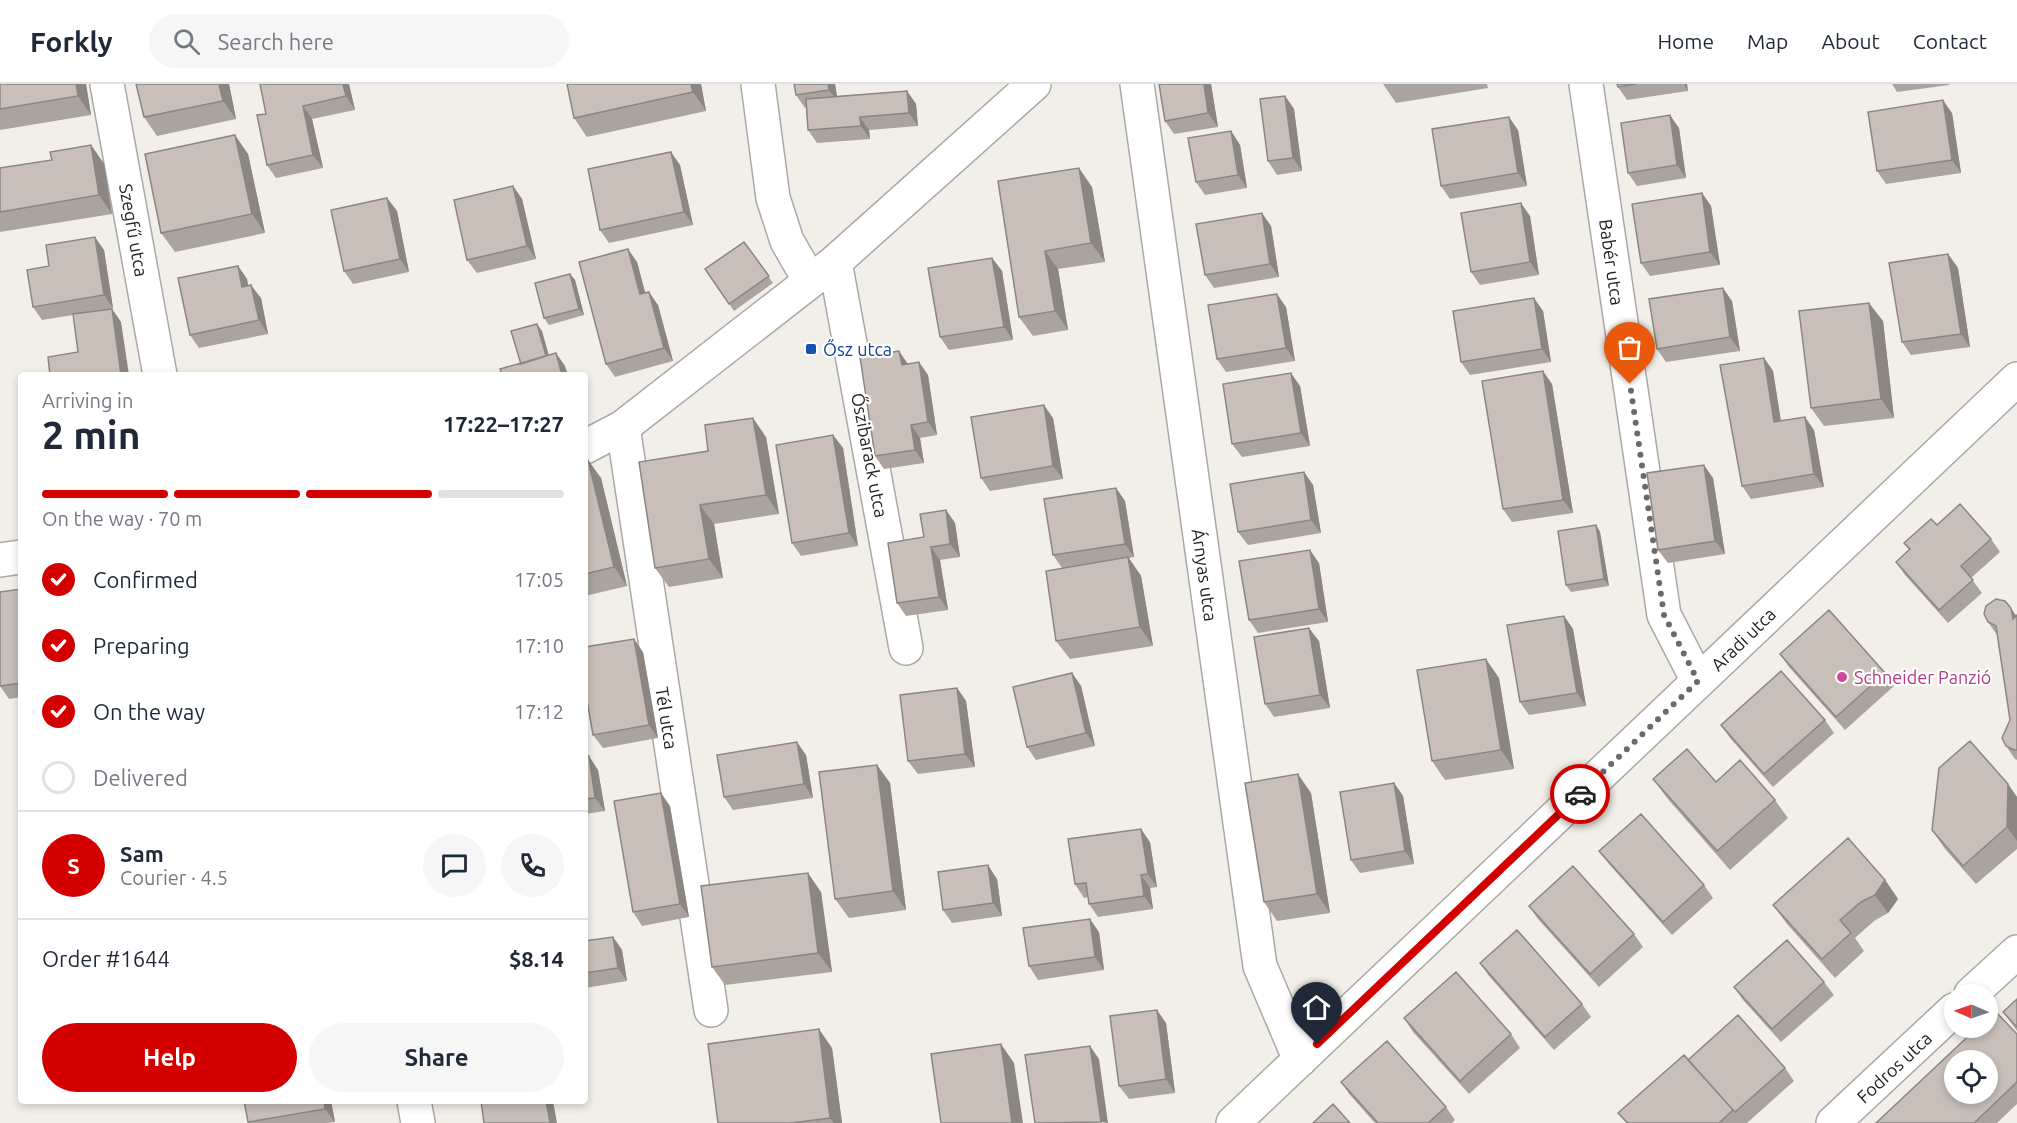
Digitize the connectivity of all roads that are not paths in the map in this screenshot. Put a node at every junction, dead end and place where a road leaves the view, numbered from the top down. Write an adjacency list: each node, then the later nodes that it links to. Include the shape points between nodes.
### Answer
1 (107, 84): 7 (street, Szegfű utca)
2 (758, 84): 6 (street, via 773,198 787,242)
3 (1034, 84): 6 (street)
4 (1137, 84): 19 (street, Árnyas utca, via 1260,966)
5 (1586, 84): 14 (street, Babér utca, via 1664,615)
6 (822, 271): 9 (street); 13 (street, Őszibarack utca)
7 (159, 372)
8 (2017, 379): 14 (street, Aradi utca)
9 (623, 427): 10 (street); 17 (street, Tél utca)
10 (588, 445)
11 (18, 557): 12 (street)
12 (0, 560)
13 (906, 648)
14 (1698, 681): 19 (street, Aradi utca)
15 (2017, 952): 16 (street)
16 (1982, 984)
17 (711, 1010)
18 (1944, 1019): 23 (street, Fodros utca)
19 (1300, 1060): 22 (street, Aradi utca)
20 (415, 1104): 21 (street)
21 (418, 1123)
22 (1233, 1123)
23 (1833, 1123)

